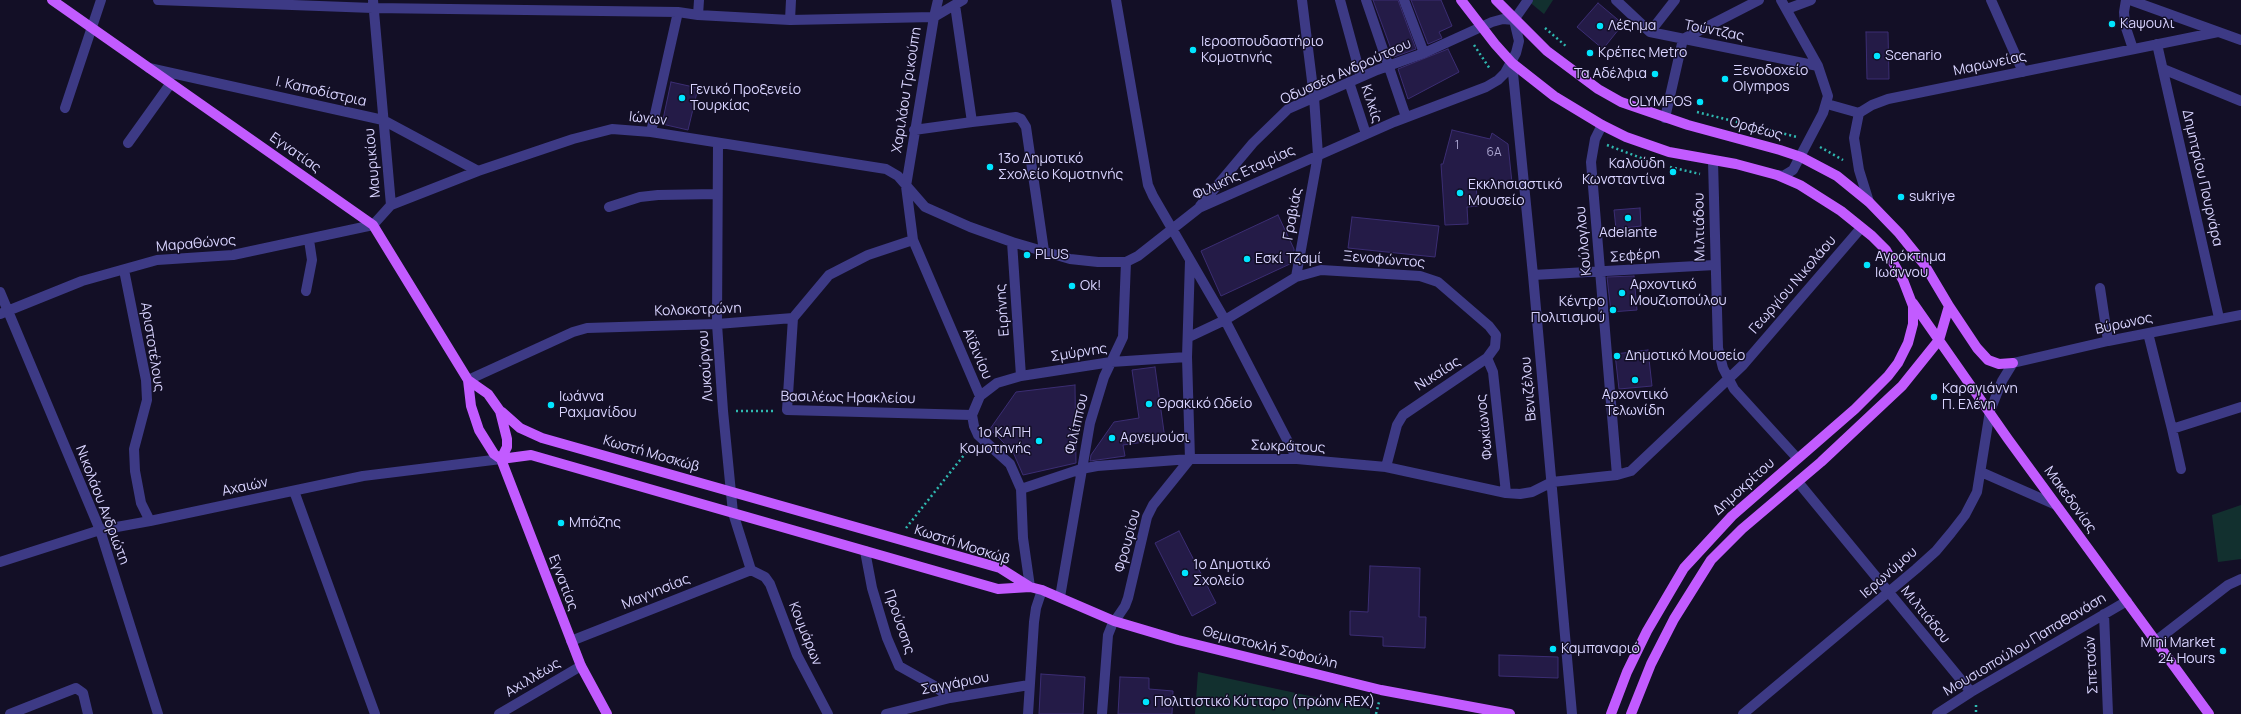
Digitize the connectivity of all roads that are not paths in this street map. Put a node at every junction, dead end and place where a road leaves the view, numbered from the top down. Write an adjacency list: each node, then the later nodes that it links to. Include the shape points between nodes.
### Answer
1 (52, 0): 32 (main road, Εγνατίας)
2 (101, 0): 32 (street)
3 (158, 0): 24 (street)
4 (699, 0): 27 (street)
5 (791, 0): 29 (street)
6 (938, 0): 28 (street, Χαριλάου Τρικούπη)
7 (1116, 0): 76 (street, via 1148,185)
8 (1302, 0): 49 (street)
9 (1340, 0): 46 (street, Κιλκίς)
10 (1366, 0): 42 (street)
11 (1404, 0): 39 (street)
12 (1461, 0): 31 (main road)
13 (1496, 0): 30 (main road, Ορφέως)
14 (1528, 0): 30 (street)
15 (1616, 0): 33 (street)
16 (1675, 0): 33 (street)
17 (1760, 0): 35 (street)
18 (1781, 0): 25 (street)
19 (1811, 0): 25 (street)
20 (1991, 0): 45 (street)
21 (2126, 0): 38 (street, via 2124,12)
22 (2130, 0): 34 (street)
23 (959, 2): 28 (street); 57 (street)
24 (373, 4): 26 (street); 56 (street, Μαυρικίου)
25 (1787, 9): 41 (street)
26 (678, 12): 27 (street); 60 (street)
27 (698, 15): 29 (street)
28 (934, 17): 29 (street); 59 (street, Χαριλάου Τρικούπη)
29 (790, 20)
30 (1514, 20): 31 (street, Οδυσσέα Ανδρούτσου, via 1503,19); 40 (street, Φιλικής Εταιρίας, via 1519,41); 55 (main road, Ορφέως, via 1547,51 1598,89 1622,102)
31 (1481, 26): 39 (street, Οδυσσέα Ανδρούτσου); 40 (main road)
32 (92, 27): 43 (main road, Εγνατίας); 52 (street)
33 (1650, 32): 35 (street, Τούντζας)
34 (2218, 32): 36 (street); 37 (street, Μαρωνείας)
35 (1683, 39): 41 (street, Τούντζας); 55 (street)
36 (2241, 40)
37 (2157, 44): 38 (street, Μαρωνείας); 44 (street, Δημητρίου Πουρνάρα)
38 (2133, 49): 45 (street, Μαρωνείας)
39 (1424, 53): 42 (street, Οδυσσέα Ανδρούτσου)
40 (1512, 63): 54 (street, Φιλικής Εταιρίας, via 1505,73 1486,87); 58 (main road, via 1554,96); 87 (street, Βενιζέλου)
41 (1818, 66): 51 (street, via 1828,92)
42 (1388, 67): 46 (street, Οδυσσέα Ανδρούτσου); 54 (street)
43 (148, 68): 48 (main road, Εγνατίας); 56 (street, Ι. Καποδίστρια)
44 (2163, 69): 50 (street); 98 (street, Δημητρίου Πουρνάρα)
45 (2023, 72): 53 (street, Μαρωνείας, via 1888,99)
46 (1361, 77): 47 (street, Οδυσσέα Ανδρούτσου)
47 (1349, 82): 49 (street, Οδυσσέα Ανδρούτσου); 61 (street, Κιλκίς)
48 (171, 84): 63 (street); 75 (main road, Εγνατίας)
49 (1314, 97): 64 (street); 74 (street, Οδυσσέα Ανδρούτσου, via 1288,109 1272,123)
50 (2241, 101)
51 (1827, 104): 53 (street); 65 (street)
52 (65, 108)
53 (1859, 113): 71 (street, via 1854,138 1855,153 1862,185)
54 (1406, 117): 61 (street, Φιλικής Εταιρίας)
55 (1665, 118): 65 (main road, Ορφέως)
56 (383, 120): 67 (street, Ι. Καποδίστρια); 72 (street, Μαυρικίου)
57 (972, 122): 59 (street); 81 (street, via 1011,116 1021,119 1024,123)
58 (1602, 125): 66 (main road, via 1648,146); 86 (street, Κούλογλου, via 1595,140 1591,162)
59 (914, 130): 69 (street, Χαριλάου Τρικούπη)
60 (651, 132): 62 (street, Ιώνων); 67 (street, Ιώνων, via 605,130)
61 (1366, 134): 64 (street, Φιλικής Εταιρίας)
62 (718, 142): 69 (street, Ιώνων, via 886,169 898,176); 70 (street, Λυκούργου)
63 (128, 143)
64 (1318, 155): 74 (street, Φιλικής Εταιρίας); 88 (street, Γραβιάς)
65 (1801, 157): 68 (street, via 1789,174); 71 (main road, Ορφέως, via 1837,176)
66 (1713, 161): 68 (main road, via 1736,164); 84 (street, Μιλτιάδου)
67 (478, 171): 72 (street, Ιώνων)
68 (1777, 176): 77 (main road, via 1821,197)
69 (906, 186): 79 (street, Χαριλάου Τρικούπη); 80 (street, via 917,200 932,212)
70 (717, 194): 73 (street, via 640,197); 100 (street, Λυκούργου)
71 (1869, 202): 93 (main road, Ορφέως, via 1912,248)
72 (391, 205): 75 (street)
73 (609, 207)
74 (1199, 208): 76 (street, Φιλικής Εταιρίας)
75 (373, 225): 78 (street, Μαραθώνος); 111 (main road, Εγνατίας)
76 (1172, 228): 82 (street); 83 (street, Φιλικής Εταιρίας, via 1138,256)
77 (1861, 228): 92 (main road, via 1886,250); 110 (street, Γεωργίου Νικολάου)
78 (309, 240): 85 (street, Μαραθώνος, via 233,256 162,259); 90 (street, via 312,260)
79 (913, 240): 97 (street, via 868,255 829,275); 112 (street, Αϊδινίου)
80 (1012, 242): 81 (street); 109 (street, Ειρήνης)
81 (1044, 250): 83 (street, via 1070,258)
82 (1190, 261): 99 (street); 102 (street)
83 (1126, 262): 107 (street, Φιλίππου, via 1122,337)
84 (1715, 265): 86 (street, Σεφέρη); 110 (street, Μιλτιάδου, via 1718,348)
85 (124, 270): 94 (street, Μαραθώνος, via 82,281); 135 (street, Αριστοτέλους, via 146,380 147,400 134,449 141,503)
86 (1601, 272): 87 (street, Σεφέρη); 126 (street, Κούλογλου)
87 (1533, 275): 127 (street, Βενιζέλου)
88 (1296, 277): 95 (street, Ξενοφώντος, via 1328,270 1426,277 1444,285); 99 (street)
89 (2100, 288): 104 (street)
90 (306, 291)
91 (0, 292): 94 (street, Νικολάου Ανδριώτη)
92 (1912, 301): 103 (main road, Μακεδονίας); 118 (main road, Δημοκρίτου, via 1914,316 1911,333 1894,369 1855,409)
93 (1949, 306): 103 (main road); 108 (main road, Ορφέως, via 1988,360 1999,364)
94 (4, 312): 136 (street, Νικολάου Ανδριώτη)
95 (1474, 312): 106 (street, Νικαίας, via 1496,335 1495,347)
96 (2241, 315): 98 (street, Βύρωνος)
97 (793, 318): 100 (street, Κολοκοτρώνη); 116 (street, Βασιλέως Ηρακλείου, via 787,410)
98 (2219, 318): 101 (street, Βύρωνος)
99 (1225, 320): 102 (street); 121 (street)
100 (717, 324): 111 (street, Κολοκοτρώνη, via 587,328); 131 (street, Λυκούργου)
101 (2148, 333): 104 (street, Βύρωνος); 117 (street)
102 (1189, 337): 105 (street)
103 (1939, 340): 115 (main road, Μακεδονίας); 128 (main road, via 1913,374 1889,399)
104 (2108, 341): 108 (street, Βύρωνος)
105 (1188, 357): 107 (street, Σμύρνης); 120 (street)
106 (1487, 358): 122 (street, Νικαίας, via 1403,416 1397,425); 132 (street, Φωκίωνος, via 1493,372)
107 (1111, 362): 109 (street, Σμύρνης); 123 (street, Φιλίππου, via 1090,423)
108 (2013, 363): 115 (street, Ιερωνύμου, via 2002,381)
109 (1021, 376): 112 (street, Σμύρνης, via 997,382)
110 (1728, 379): 118 (street, Μιλτιάδου, via 1740,396); 126 (street, Γεωργίου Νικολάου, via 1639,466)
111 (468, 380): 114 (main road, via 488,394); 119 (main road, via 471,406 479,430 494,454)
112 (980, 396): 116 (street, Αϊδινίου)
113 (2241, 407): 117 (street)
114 (500, 411): 119 (main road, via 507,439); 131 (main road, Κωστή Μοσκώβ, via 520,428 542,438)
115 (1990, 412): 125 (street, Ιερωνύμου); 133 (main road, Μακεδονίας)
116 (972, 415): 129 (street, via 978,435 1008,460)
117 (2172, 429): 124 (street)
118 (1797, 458): 166 (main road, Δημοκρίτου, via 1724,524 1684,568 1647,631 1627,672)
119 (501, 459): 130 (street, Αχαιών, via 370,475); 134 (main road, Κωστή Μοσκώβ, via 529,455); 149 (main road, Εγνατίας)
120 (1190, 459): 121 (street, Σωκράτους); 123 (street, Σωκράτους); 147 (street, Φρουρίου, via 1149,511 1128,598)
121 (1297, 459): 122 (street, Σωκράτους)
122 (1386, 467): 132 (street, Σωκράτους)
123 (1082, 469): 129 (street, Σωκράτους); 144 (street, Φιλίππου)
124 (2181, 469)
125 (1981, 472): 133 (street); 143 (street, Ιερωνύμου, via 1977,492 1965,515 1936,552)
126 (1617, 475): 127 (street, Γεωργίου Νικολάου)
127 (1552, 482): 132 (street, Σωκράτους, via 1528,493); 165 (street, Βενιζέλου)
128 (1798, 482): 143 (street, Μιλτιάδου); 167 (main road, via 1733,537 1702,573 1651,664)
129 (1021, 488): 141 (street)
130 (294, 491): 135 (street, Αχαιών); 157 (street)
131 (732, 491): 134 (street, Λυκούργου); 141 (main road, Κωστή Μοσκώβ, via 1000,568)
132 (1506, 493)
133 (2056, 505): 145 (main road, Μακεδονίας)
134 (733, 513): 137 (main road, Κωστή Μοσκώβ); 139 (street, Λυκούργου)
135 (150, 522): 136 (street, Αχαιών)
136 (100, 530): 138 (street, Αχαιών); 156 (street, Νικολάου Ανδριώτη)
137 (865, 551): 141 (main road, Κωστή Μοσκώβ, via 998,589); 153 (street, Προύσσης, via 872,588 887,638 899,666)
138 (0, 562)
139 (751, 570): 149 (street, Μαγνησίας); 160 (street, Κουμάρων, via 765,577 770,584 797,655)
140 (2241, 579): 148 (street, via 2228,585)
141 (1030, 588): 142 (main road, Θεμιστοκλή Σοφούλη)
142 (1042, 590): 144 (main road, Θεμιστοκλή Σοφούλη); 151 (street, via 1034,622)
143 (1889, 592): 152 (street, Μιλτιάδου); 168 (street, Ιερωνύμου)
144 (1060, 597): 147 (main road, Θεμιστοκλή Σοφούλη)
145 (2127, 600): 146 (street, Μουσιοπούλου Παπαθανάση); 148 (main road, Μακεδονίας)
146 (2104, 614): 152 (street, Μουσιοπούλου Παπαθανάση); 170 (street, Σπετσών)
147 (1114, 621): 163 (street, Φρουρίου, via 1106,644); 164 (main road, Θεμιστοκλή Σοφούλη, via 1178,640 1381,690)
148 (2157, 640): 171 (main road, Μακεδονίας)
149 (571, 641): 150 (main road, Εγνατίας)
150 (581, 666): 158 (street, Αχιλλέως); 159 (main road, Εγνατίας)
151 (1029, 685): 153 (street, Σαγγάριου); 162 (street)
152 (1970, 692): 169 (street, Μουσιοπούλου Παπαθανάση)
153 (950, 698): 161 (street, Σαγγάριου)
154 (10, 714): 155 (street, via 76,688 83,693)
155 (88, 714)
156 (158, 714)
157 (375, 714)
158 (499, 714)
159 (606, 714)
160 (828, 714)
161 (886, 714)
162 (1028, 714)
163 (1102, 714)
164 (1510, 714)
165 (1572, 714)
166 (1611, 714)
167 (1631, 714)
168 (1743, 714)
169 (1937, 714)
170 (2108, 714)
171 (2209, 714)

